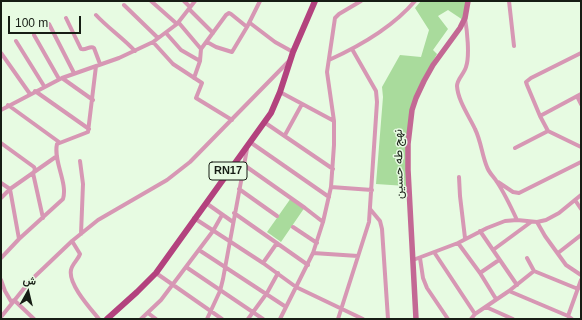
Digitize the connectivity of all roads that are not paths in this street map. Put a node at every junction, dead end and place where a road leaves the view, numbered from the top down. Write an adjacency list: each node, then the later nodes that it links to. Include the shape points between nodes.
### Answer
1 (151, 1): 16 (street)
2 (184, 1): 11 (street)
3 (195, 1): 11 (street)
4 (260, 1): 17 (street)
5 (315, 1): 29 (main road, RN17)
6 (361, 1): 33 (street, via 337,16)
7 (415, 1): 27 (street, via 396,21)
8 (468, 1): 14 (main road, نهج طه حسين)
9 (509, 1): 25 (street)
10 (124, 5): 21 (street)
11 (189, 8): 16 (street); 19 (street)
12 (96, 15): 28 (street)
13 (66, 18): 35 (street, via 81,49 94,48)
14 (465, 18): 68 (street, via 467,66 457,88 481,143 487,166); 112 (main road, نهج طه حسين, via 453,40 424,80 412,110 408,144)
15 (49, 24): 36 (street)
16 (178, 24): 18 (street); 26 (street)
17 (248, 25): 19 (street, via 229,14); 24 (street, via 232,52); 29 (street)
18 (166, 33): 21 (street); 34 (street, via 181,50)
19 (213, 34): 24 (street)
20 (34, 35): 37 (street)
21 (158, 38): 23 (street)
22 (16, 41): 39 (street)
23 (153, 42): 28 (street); 38 (street, via 173,64)
24 (207, 42): 26 (street)
25 (514, 46)
26 (201, 49): 34 (street)
27 (352, 49): 33 (street); 73 (street, via 377,96)
28 (135, 51): 35 (street)
29 (293, 52): 32 (main road, RN17)
30 (1, 53): 42 (street)
31 (581, 53): 49 (street, via 528,79 526,85)
32 (291, 59): 41 (main road, RN17); 50 (street)
33 (329, 60): 51 (street, via 327,80)
34 (200, 61): 38 (street)
35 (98, 65): 36 (street); 44 (street)
36 (74, 73): 37 (street)
37 (60, 78): 39 (street); 44 (street)
38 (194, 78): 50 (street, via 202,84 196,98)
39 (44, 86): 40 (street)
40 (35, 91): 42 (street); 53 (street)
41 (280, 92): 45 (street); 52 (main road, RN17)
42 (30, 94): 47 (street)
43 (579, 95): 46 (street); 49 (street)
44 (93, 100): 53 (street)
45 (302, 104): 51 (street); 55 (street)
46 (581, 104)
47 (8, 105): 48 (street); 56 (street)
48 (1, 110)
49 (540, 116): 54 (street)
50 (232, 120): 94 (street, via 190,162 167,180 98,220)
51 (334, 121): 65 (street)
52 (264, 122): 55 (street); 58 (main road, RN17)
53 (89, 129): 56 (street, via 86,134)
54 (548, 131): 59 (street); 60 (street)
55 (285, 135): 65 (street)
56 (59, 142): 61 (street, via 56,147)
57 (1, 143): 66 (street, via 34,167)
58 (248, 144): 64 (street); 75 (street); 78 (main road, RN17)
59 (581, 147)
60 (515, 148)
61 (57, 156): 66 (street); 84 (street, via 64,196)
62 (80, 162): 94 (street, via 83,184)
63 (581, 162): 68 (street, via 518,193)
64 (244, 165): 72 (street); 88 (street)
65 (333, 169): 70 (street)
66 (33, 174): 71 (street); 84 (street)
67 (459, 177): 96 (street)
68 (497, 181): 86 (street)
69 (1, 183): 71 (street)
70 (331, 187): 73 (street); 75 (street)
71 (10, 189): 76 (street); 97 (street)
72 (240, 189): 81 (street); 83 (street)
73 (372, 190): 79 (street)
74 (581, 195): 77 (street)
75 (329, 197): 88 (street)
76 (1, 198)
77 (575, 200): 80 (street); 90 (street, via 552,217)
78 (205, 203): 82 (street); 85 (main road, RN17)
79 (370, 209): 108 (street, via 369,222); 155 (street, via 380,221 382,229)
80 (581, 209)
81 (234, 213): 87 (street); 100 (street)
82 (222, 215): 87 (street); 92 (street)
83 (277, 216)
84 (43, 218): 97 (street)
85 (194, 218): 92 (street); 119 (main road, RN17)
86 (517, 220): 89 (street); 93 (street, via 505,221)
87 (233, 222): 99 (street)
88 (323, 222): 101 (street)
89 (531, 222): 90 (street); 104 (street)
90 (537, 222): 107 (street)
91 (293, 227): 101 (street)
92 (213, 231): 99 (street); 103 (street)
93 (480, 231): 96 (street); 104 (street)
94 (81, 234): 98 (street)
95 (581, 235): 107 (street)
96 (465, 238): 102 (street)
97 (19, 239): 109 (street)
98 (72, 241): 133 (street); 144 (street, via 80,254 71,268 72,281)
99 (230, 242): 114 (street); 116 (street)
100 (277, 243): 114 (street); 115 (street)
101 (317, 243): 106 (street)
102 (458, 243): 105 (street); 121 (street)
103 (199, 250): 116 (street); 117 (street)
104 (493, 250): 113 (street)
105 (434, 252): 110 (street); 140 (street)
106 (313, 253): 108 (street); 115 (street)
107 (558, 253): 122 (street, via 569,268)
108 (358, 256): 136 (street)
109 (1, 258)
110 (420, 258): 112 (street); 157 (street, via 427,288)
111 (527, 258): 118 (street)
112 (413, 260): 156 (main road, نهج طه حسين)
113 (499, 260): 121 (street); 126 (street)
114 (264, 263): 120 (street)
115 (308, 265): 127 (street)
116 (225, 266): 129 (street); 131 (street)
117 (186, 267): 125 (street); 129 (street)
118 (534, 271): 126 (street); 128 (street)
119 (156, 273): 125 (street); 145 (main road, RN17)
120 (278, 273): 127 (street); 131 (street)
121 (480, 273): 132 (street)
122 (581, 275)
123 (1, 280): 133 (street)
124 (581, 280): 128 (street)
125 (172, 285): 137 (street); 139 (street)
126 (517, 285): 130 (street)
127 (296, 287): 134 (street); 136 (street)
128 (578, 289): 142 (street)
129 (220, 291): 137 (street); 138 (street)
130 (509, 291): 132 (street); 142 (street)
131 (267, 294): 134 (street); 138 (street)
132 (496, 299): 135 (street)
133 (13, 301): 141 (street); 143 (street)
134 (286, 307): 152 (street)
135 (486, 307): 140 (street); 159 (street)
136 (341, 308): 153 (street); 154 (street)
137 (211, 312): 148 (street); 149 (street)
138 (253, 312): 150 (street); 151 (street)
139 (148, 313): 146 (street); 147 (street)
140 (475, 314): 158 (street)
141 (1, 317)
142 (570, 318)
143 (34, 319)
144 (99, 319)
145 (107, 319)
146 (141, 319)
147 (156, 319)
148 (207, 319)
149 (222, 319)
150 (248, 319)
151 (263, 319)
152 (280, 319)
153 (338, 319)
154 (363, 319)
155 (388, 319)
156 (416, 319)
157 (448, 319)
158 (470, 319)
159 (513, 319)

